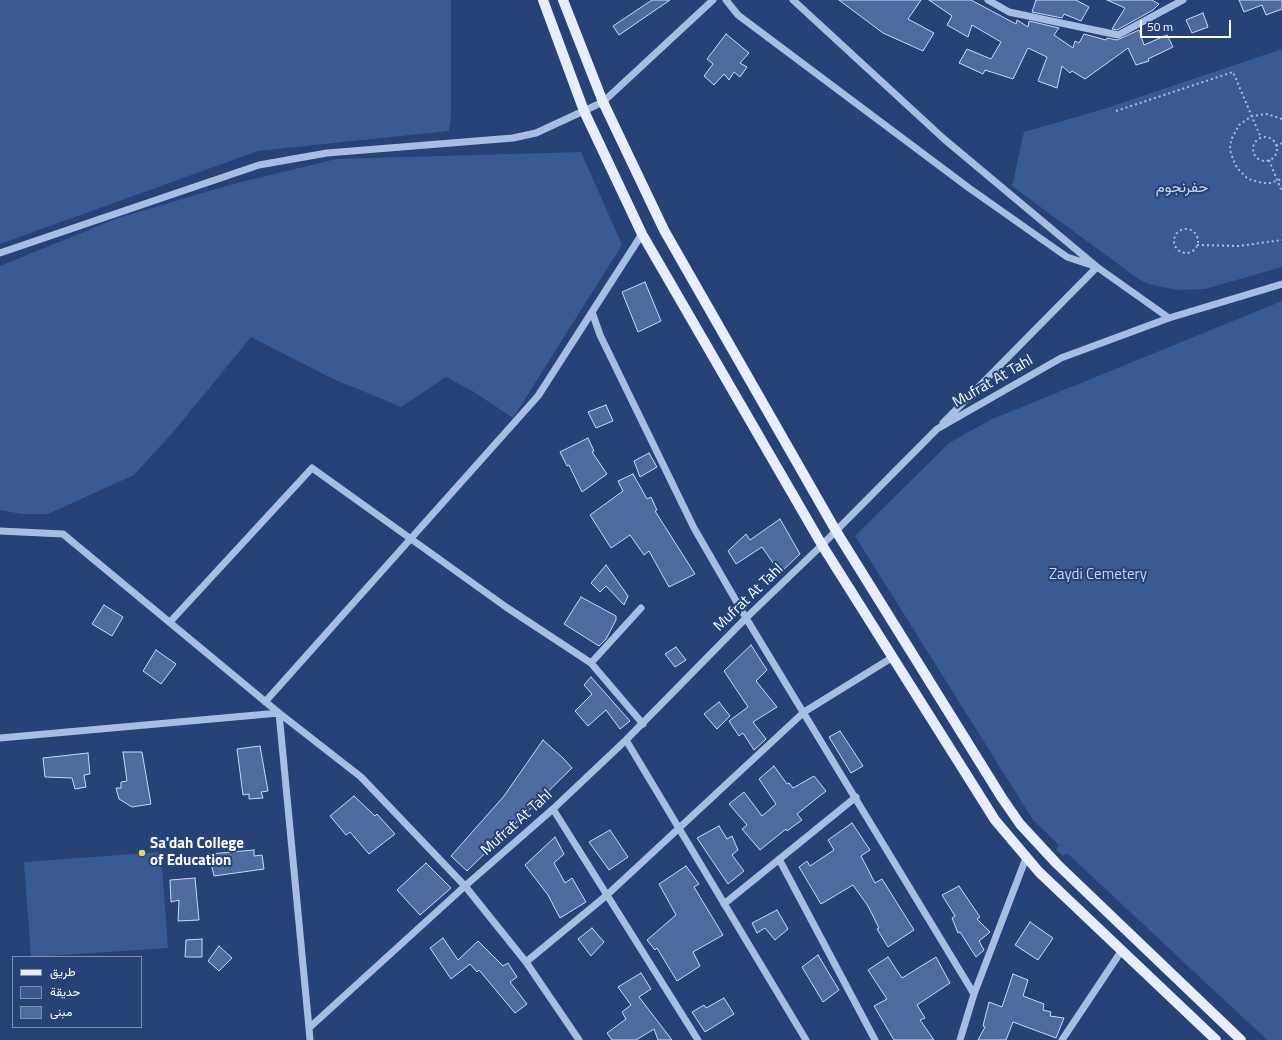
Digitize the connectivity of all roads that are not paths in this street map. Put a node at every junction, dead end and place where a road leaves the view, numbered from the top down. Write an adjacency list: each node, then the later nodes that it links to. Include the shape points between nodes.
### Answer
1 (543, 0): 9 (main road)
2 (564, 0): 8 (main road)
3 (713, 0): 8 (street)
4 (726, 0): 12 (street, via 738,15 969,188 1067,257)
5 (793, 0): 12 (street, via 944,139)
6 (988, 0): 7 (street, via 1009,12 1118,35)
7 (1183, 0)
8 (603, 102): 9 (street); 18 (main road, via 664,230)
9 (584, 111): 10 (main road); 11 (street, via 536,133 513,138 327,153 259,165)
10 (642, 234): 14 (street); 20 (main road)
11 (0, 253)
12 (1097, 266): 15 (street); 16 (street)
13 (1282, 284): 15 (street, Mufrat At Tahl)
14 (592, 312): 19 (street, via 538,396); 22 (street, via 600,335 694,528)
15 (1169, 318): 16 (street, Mufrat At Tahl, via 1061,358)
16 (937, 429): 18 (street, Mufrat At Tahl)
17 (0, 531): 23 (street, via 63,534)
18 (836, 531): 20 (street, Mufrat At Tahl); 52 (main road, via 1020,824 1057,864)
19 (411, 539): 23 (street, via 312,468); 25 (street, via 506,607); 26 (street)
20 (822, 545): 22 (street, Mufrat At Tahl); 24 (main road)
21 (641, 608): 25 (street)
22 (746, 618): 27 (street); 29 (street, Mufrat At Tahl)
23 (170, 622): 26 (street)
24 (893, 657): 27 (street); 35 (main road, via 995,820)
25 (591, 663): 29 (street)
26 (265, 702): 28 (street)
27 (804, 712): 32 (street); 34 (street)
28 (279, 713): 30 (street); 37 (street, via 361,777); 43 (street)
29 (643, 724): 31 (street, Mufrat At Tahl)
30 (0, 738)
31 (626, 740): 33 (street, Mufrat At Tahl); 34 (street)
32 (856, 797): 36 (street); 42 (street)
33 (552, 810): 37 (street, Mufrat At Tahl); 38 (street)
34 (678, 828): 38 (street); 39 (street)
35 (1026, 858): 40 (main road); 42 (street)
36 (780, 859): 39 (street); 48 (street)
37 (465, 886): 41 (street); 43 (street, Mufrat At Tahl)
38 (607, 895): 41 (street); 46 (street)
39 (724, 904): 47 (street)
40 (1122, 950): 50 (street); 51 (main road)
41 (526, 962): 45 (street)
42 (974, 994): 49 (street)
43 (309, 1028): 44 (street)
44 (310, 1040)
45 (579, 1040)
46 (698, 1040)
47 (806, 1040)
48 (875, 1040)
49 (960, 1040)
50 (1062, 1040)
51 (1216, 1040)
52 (1241, 1040)

